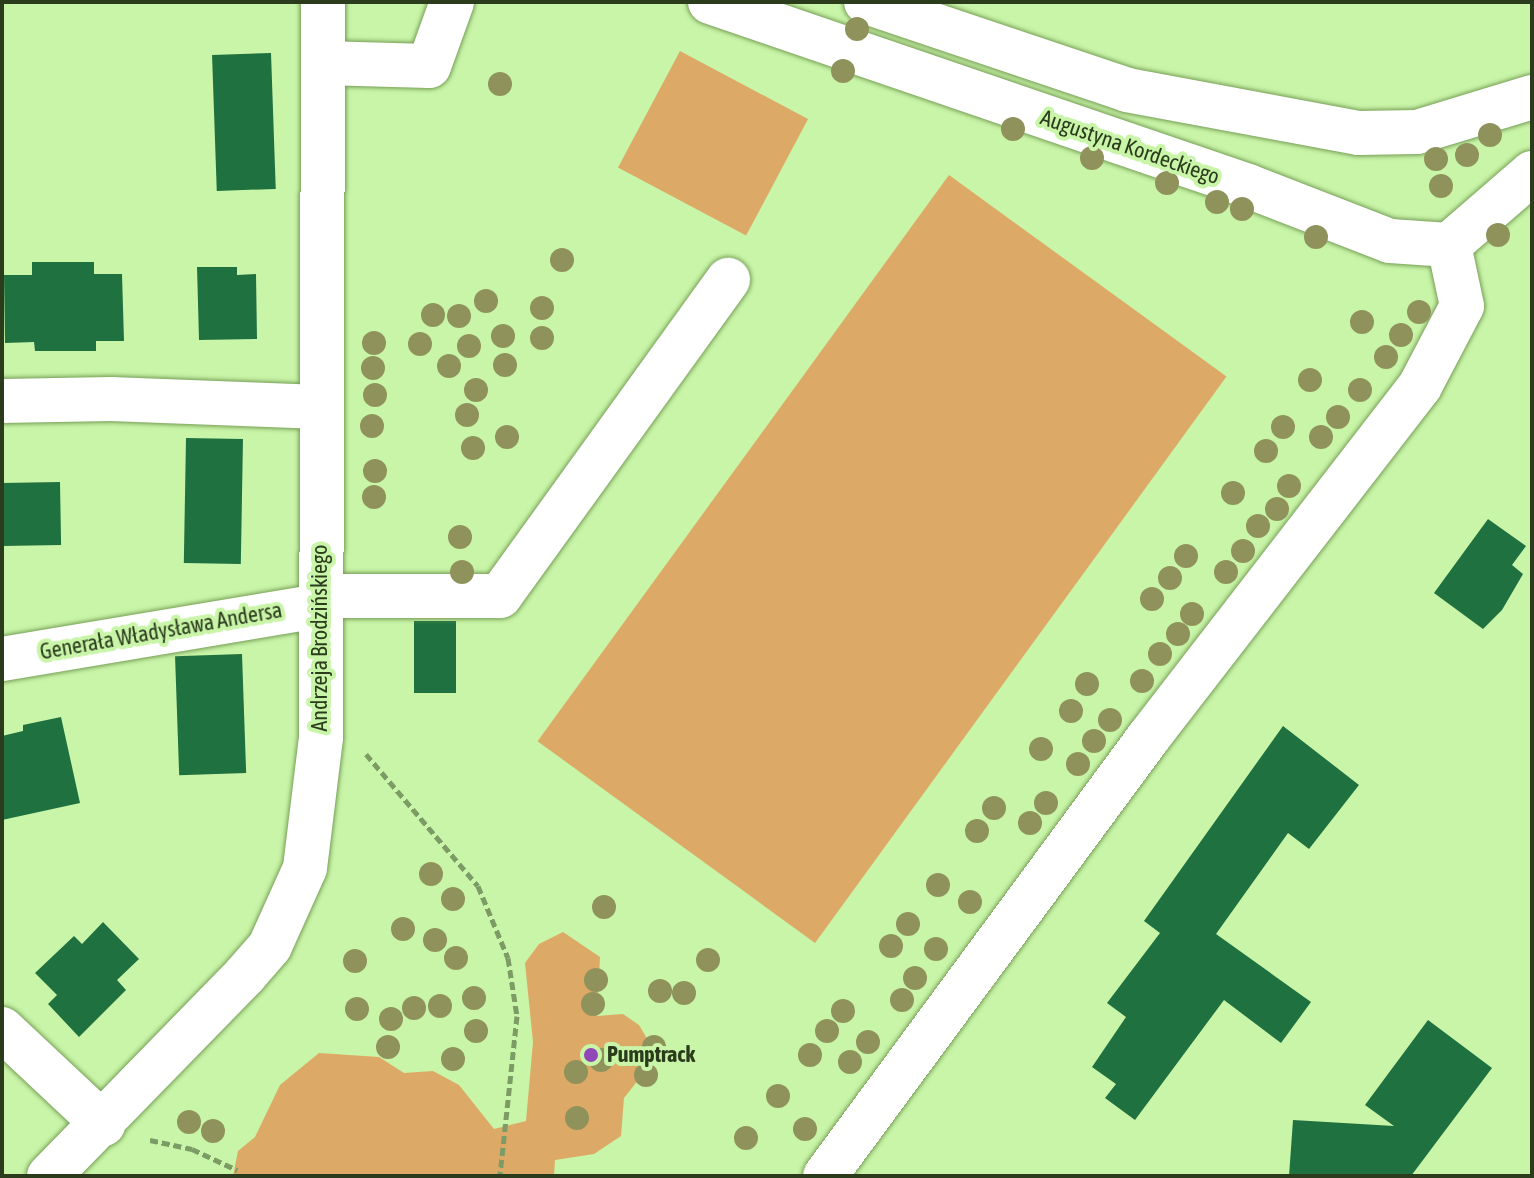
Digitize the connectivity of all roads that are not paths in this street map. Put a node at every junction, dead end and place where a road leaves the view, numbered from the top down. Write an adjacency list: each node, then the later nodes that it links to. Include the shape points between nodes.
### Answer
1 (323, 2): 5 (street, Andrzeja Brodzińskiego)
2 (452, 2): 5 (street, via 429,66)
3 (710, 2): 8 (street, Augustyna Kordeckiego, via 1248,186 1390,241)
4 (866, 2): 6 (street, via 1127,90 1359,133 1417,132)
5 (323, 63): 11 (street, Andrzeja Brodzińskiego)
6 (1532, 97)
7 (1532, 173): 8 (street)
8 (1449, 245): 17 (street, via 1462,306 1420,386 1148,738)
9 (728, 280): 12 (street, Generała Władysława Andersa, via 500,596)
10 (2, 401): 11 (street, via 111,399)
11 (321, 407): 12 (street, Andrzeja Brodzińskiego)
12 (319, 601): 13 (street, Generała Władysława Andersa); 15 (street, Andrzeja Brodzińskiego, via 321,737 305,868 270,946)
13 (2, 659)
14 (2, 1029): 15 (street)
15 (103, 1124): 16 (street, Andrzeja Brodzińskiego)
16 (49, 1176)
17 (825, 1176)

